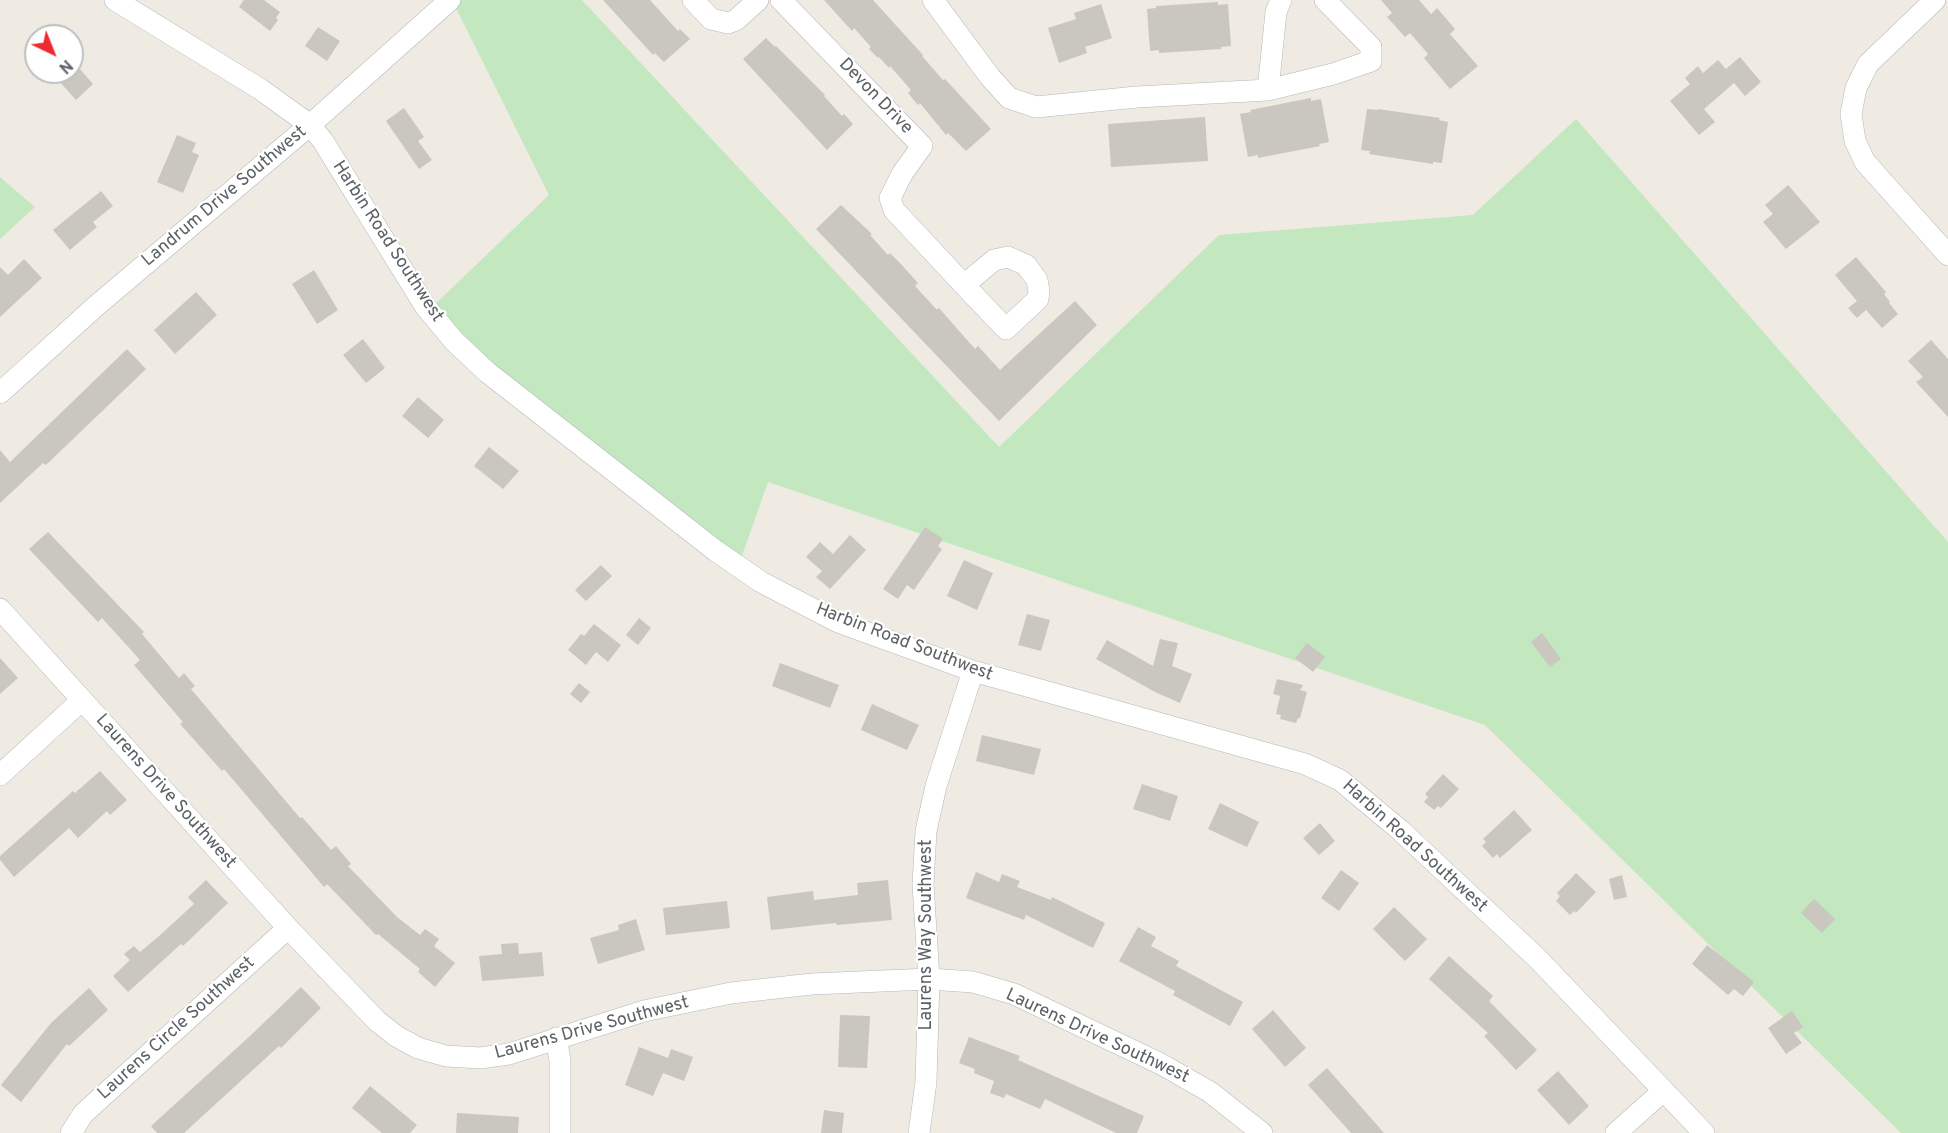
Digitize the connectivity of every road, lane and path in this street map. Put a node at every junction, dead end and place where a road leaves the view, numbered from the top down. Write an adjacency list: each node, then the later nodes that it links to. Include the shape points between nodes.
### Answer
1 (115, 0): 11 (street, Harbin Road Southwest, via 260,89)
2 (450, 0): 11 (street, Landrum Drive Southwest)
3 (693, 0): 4 (street, via 711,19 728,23)
4 (758, 0)
5 (781, 0): 13 (street, Devon Drive, via 922,146 890,198 894,210)
6 (933, 0): 10 (street, via 1009,98 1036,107)
7 (1281, 0): 10 (street, via 1276,12)
8 (1325, 0): 10 (street, via 1371,48 1371,61)
9 (1935, 0): 12 (street, via 1868,64 1856,88 1851,114 1855,141 1865,162)
10 (1268, 90)
11 (310, 125): 14 (street, Landrum Drive Southwest, via 96,306); 16 (street, Harbin Road Southwest, via 425,306 487,372 761,582 838,622)
12 (1948, 255)
13 (964, 285)
14 (0, 393)
15 (0, 609): 17 (street, Laurens Drive Southwest)
16 (973, 671): 20 (street, Laurens Way Southwest, via 936,786 926,831 923,884); 22 (street, Harbin Road Southwest, via 1305,764 1340,780 1400,830 1537,958)
17 (81, 701): 18 (street); 19 (street, Laurens Drive Southwest)
18 (0, 775)
19 (288, 928): 21 (street, Laurens Drive Southwest, via 377,1021 418,1048 446,1056 480,1058 509,1054); 23 (street, Laurens Circle Southwest, via 83,1114)
20 (929, 979): 21 (street, Laurens Drive Southwest, via 812,984 731,993 644,1011); 25 (street, Laurens Way Southwest, via 926,1082); 26 (street, Laurens Drive Southwest, via 973,982 1014,994 1161,1064 1210,1092)
21 (556, 1038): 24 (street, via 560,1060)
22 (1663, 1091): 27 (street); 28 (street, Harbin Road Southwest)
23 (71, 1133)
24 (560, 1133)
25 (919, 1133)
26 (1262, 1133)
27 (1616, 1133)
28 (1704, 1133)

